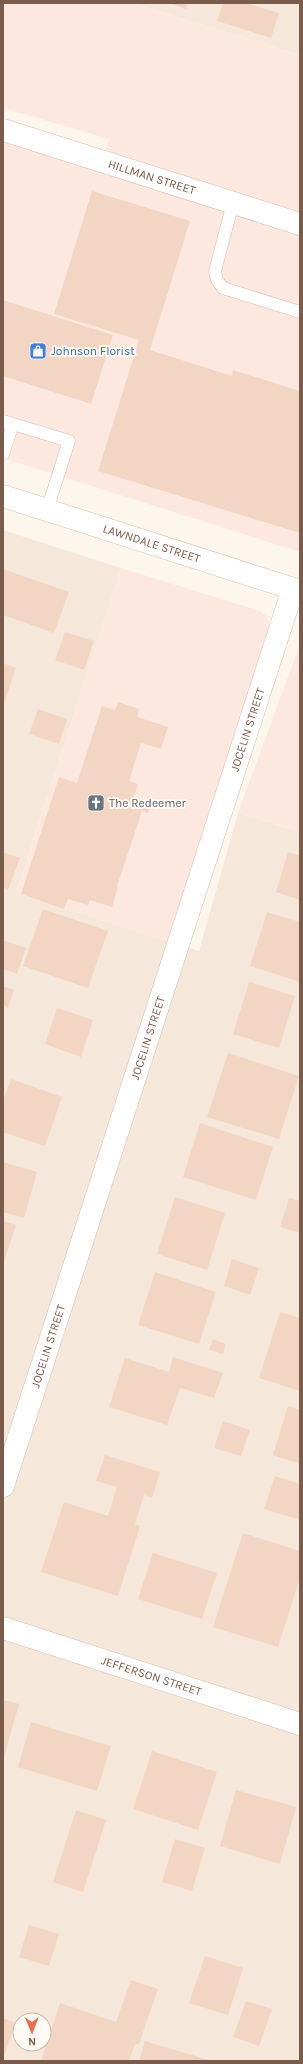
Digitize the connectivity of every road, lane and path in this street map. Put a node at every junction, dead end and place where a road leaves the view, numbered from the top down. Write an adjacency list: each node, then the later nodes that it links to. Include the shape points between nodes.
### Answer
1 (3, 130): 2 (street, HILLMAN STREET)
2 (233, 203): 3 (street, HILLMAN STREET); 4 (lane, via 215,271 217,280 223,288)
3 (300, 224)
4 (300, 312)
5 (8, 422): 6 (lane); 8 (lane, via 69,441)
6 (3, 454)
7 (3, 496): 8 (street, LAWNDALE STREET)
8 (47, 510): 9 (street, LAWNDALE STREET)
9 (296, 590): 10 (street, JOCELIN STREET)
10 (3, 1486)
11 (3, 1628): 12 (street, JEFFERSON STREET)
12 (300, 1724)

